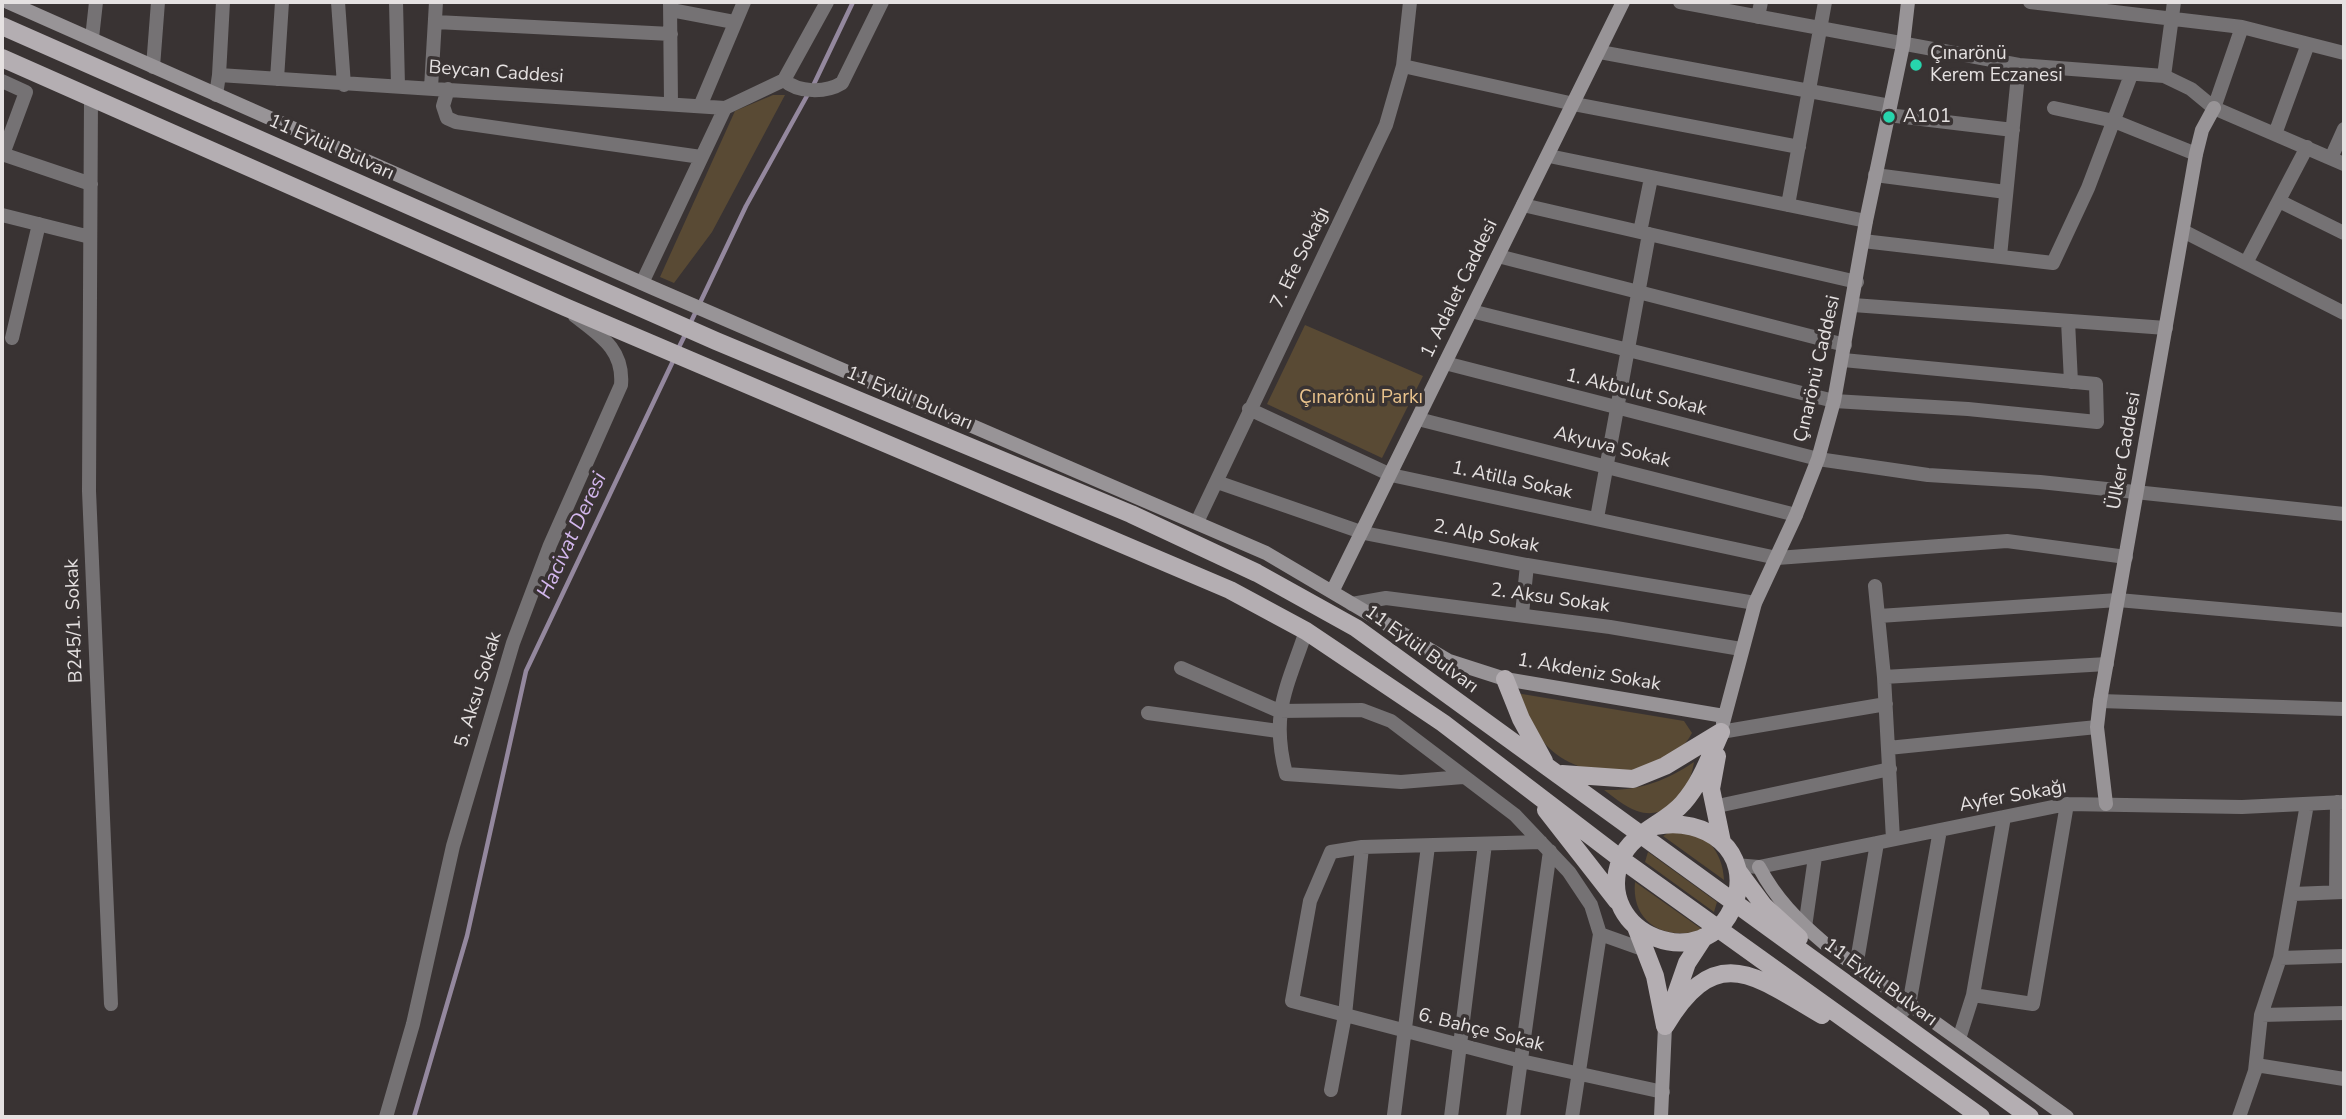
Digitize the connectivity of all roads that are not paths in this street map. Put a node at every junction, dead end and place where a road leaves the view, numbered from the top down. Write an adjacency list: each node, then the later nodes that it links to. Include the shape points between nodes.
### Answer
1 (8, 2): 29 (main road, 1. Akdeniz Sokak)
2 (96, 2): 29 (street)
3 (158, 2): 37 (street)
4 (223, 2): 38 (street)
5 (282, 2): 41 (street)
6 (338, 2): 44 (street)
7 (396, 2): 45 (street)
8 (436, 2): 23 (street)
9 (744, 2): 24 (street)
10 (827, 2): 43 (street)
11 (882, 2): 43 (street, via 842,83 829,91)
12 (1410, 2): 36 (street, 7. Efe Sokağı)
13 (1623, 2): 32 (main road, 1. Adalet Caddesi)
14 (1680, 2): 21 (street)
15 (1761, 2): 21 (street)
16 (1825, 2): 27 (street)
17 (1908, 2): 31 (main road, Çınarönü Caddesi)
18 (2030, 2): 22 (street)
19 (2174, 2): 22 (street)
20 (670, 6): 24 (street); 28 (street)
21 (1758, 17): 27 (street)
22 (2173, 17): 26 (street); 40 (street)
23 (436, 22): 28 (street); 46 (street)
24 (734, 22): 52 (street)
25 (2, 26): 143 (main road, 11 Eylül Bulvarı, via 716,341 1131,514 1257,573 1356,628)
26 (2242, 27): 30 (street); 56 (street)
27 (1821, 29): 31 (street); 48 (street)
28 (671, 34): 51 (street)
29 (92, 38): 37 (main road, 1. Akdeniz Sokak)
30 (2308, 44): 33 (street); 61 (street)
31 (1903, 45): 35 (street); 57 (main road, Çınarönü Caddesi)
32 (1600, 52): 48 (street); 53 (main road, 1. Adalet Caddesi)
33 (2344, 53)
34 (2, 58): 50 (main road)
35 (2019, 65): 39 (street); 60 (street)
36 (1403, 66): 53 (street); 104 (street, 7. Efe Sokağı, via 1386,125)
37 (153, 67): 49 (main road, 1. Akdeniz Sokak)
38 (219, 75): 41 (street, Beycan Caddesi); 49 (street)
39 (2131, 75): 40 (street); 58 (street)
40 (2164, 76): 56 (street, via 2192,89)
41 (277, 79): 44 (street, Beycan Caddesi)
42 (2, 80): 64 (street, via 26,92)
43 (788, 83): 54 (street)
44 (344, 85): 45 (street, Beycan Caddesi)
45 (398, 86): 46 (street, Beycan Caddesi)
46 (431, 88): 47 (street, Beycan Caddesi)
47 (448, 89): 51 (street, Beycan Caddesi); 67 (street, via 443,106 447,118 456,122)
48 (1809, 91): 57 (street); 62 (street)
49 (216, 95): 88 (main road, 1. Akdeniz Sokak)
50 (91, 97): 71 (street, B245/1. Sokak); 91 (main road)
51 (671, 104): 52 (street, Beycan Caddesi)
52 (701, 104): 54 (street, Beycan Caddesi)
53 (1574, 104): 62 (street); 66 (main road, 1. Adalet Caddesi)
54 (724, 108): 67 (street)
55 (2054, 108): 58 (street)
56 (2214, 108): 61 (street); 65 (main road, Ülker Caddesi)
57 (1889, 111): 60 (street); 69 (main road, Çınarönü Caddesi)
58 (2113, 121): 65 (street); 85 (street, via 2053,262)
59 (2344, 129): 68 (street)
60 (2012, 130): 72 (street)
61 (2275, 134): 63 (street)
62 (1799, 147): 75 (street)
63 (2307, 147): 68 (street); 73 (street)
64 (2, 154): 71 (street)
65 (2196, 154): 79 (main road, Ülker Caddesi)
66 (1549, 156): 70 (street); 74 (main road, 1. Adalet Caddesi)
67 (701, 157): 88 (street)
68 (2338, 161)
69 (1875, 175): 72 (street); 77 (main road, Çınarönü Caddesi)
70 (1651, 178): 75 (street); 80 (street)
71 (90, 184): 82 (street, B245/1. Sokak)
72 (2006, 192): 85 (street)
73 (2279, 201): 81 (street); 86 (street)
74 (1523, 205): 80 (street); 84 (main road, 1. Adalet Caddesi)
75 (1788, 205): 77 (street)
76 (2, 215): 78 (street)
77 (1866, 221): 83 (main road, Çınarönü Caddesi)
78 (39, 224): 82 (street); 96 (street)
79 (2183, 231): 86 (street); 95 (main road, Ülker Caddesi)
80 (1645, 233): 87 (street); 89 (street)
81 (2344, 233)
82 (90, 237): 179 (street, B245/1. Sokak, via 89,491)
83 (1863, 241): 85 (street); 87 (main road, Çınarönü Caddesi)
84 (1498, 256): 89 (street); 92 (main road, 1. Adalet Caddesi)
85 (2000, 256)
86 (2246, 263): 93 (street)
87 (1857, 282): 90 (main road, Çınarönü Caddesi)
88 (648, 286): 114 (main road, 1. Akdeniz Sokak)
89 (1638, 292): 97 (street); 98 (street)
90 (1853, 305): 94 (street); 97 (main road, Çınarönü Caddesi)
91 (565, 307): 127 (main road, via 1230,590); 197 (street, 5. Aksu Sokak, via 614,351 622,368 621,385 550,545 513,643 453,846 413,1024)
92 (1471, 312): 98 (street); 100 (main road, 1. Adalet Caddesi)
93 (2344, 313)
94 (2068, 321): 95 (street); 101 (street)
95 (2166, 328): 110 (main road, Ülker Caddesi)
96 (12, 338)
97 (1845, 345): 99 (main road, Çınarönü Caddesi)
98 (1628, 350): 102 (street); 103 (street)
99 (1843, 360): 101 (street); 102 (main road, Çınarönü Caddesi)
100 (1445, 363): 103 (street, 1. Akbulut Sokak); 105 (main road, 1. Adalet Caddesi)
101 (2071, 382): 102 (street, via 2096,384 2097,422)
102 (1834, 401): 106 (main road, Çınarönü Caddesi)
103 (1617, 408): 106 (street, 1. Akbulut Sokak); 107 (street)
104 (1249, 409): 108 (street, 1. Atilla Sokak); 109 (street, 7. Efe Sokağı)
105 (1418, 419): 107 (street, Akyuva Sokak); 108 (main road, 1. Adalet Caddesi)
106 (1818, 459): 110 (street, 1. Akbulut Sokak, via 1928,475); 112 (main road, Çınarönü Caddesi)
107 (1606, 467): 112 (street, Akyuva Sokak); 113 (street)
108 (1391, 475): 113 (street, 1. Atilla Sokak); 115 (main road, 1. Adalet Caddesi)
109 (1217, 482): 114 (street, 7. Efe Sokağı); 115 (street, 2. Alp Sokak)
110 (2137, 494): 111 (street, 1. Akbulut Sokak); 116 (main road, Ülker Caddesi)
111 (2344, 514)
112 (1796, 515): 117 (main road, Çınarönü Caddesi)
113 (1597, 518): 117 (street, 1. Atilla Sokak)
114 (1197, 522): 120 (main road, 1. Akdeniz Sokak, via 1266,553)
115 (1364, 533): 118 (street, 2. Alp Sokak); 120 (main road, 1. Adalet Caddesi)
116 (2126, 557): 117 (street, 1. Atilla Sokak, via 2007,541); 121 (main road, Ülker Caddesi)
117 (1777, 558): 122 (main road, Çınarönü Caddesi)
118 (1527, 565): 122 (street, 2. Alp Sokak); 124 (street)
119 (1875, 586): 125 (street)
120 (1332, 592): 123 (main road, 1. Akdeniz Sokak)
121 (2118, 600): 125 (street); 126 (street); 129 (main road, Ülker Caddesi)
122 (1755, 603): 128 (main road, Çınarönü Caddesi)
123 (1352, 604): 124 (street, 2. Aksu Sokak, via 1386,598); 132 (main road, 1. Akdeniz Sokak, via 1449,661)
124 (1522, 614): 128 (street, 2. Aksu Sokak)
125 (1879, 616): 131 (street)
126 (2344, 620)
127 (1306, 631): 136 (street); 145 (main road)
128 (1741, 649): 138 (main road, Çınarönü Caddesi)
129 (2107, 664): 131 (street); 133 (main road, Ülker Caddesi)
130 (1181, 668): 136 (street)
131 (1884, 677): 134 (street)
132 (1505, 679): 138 (main road, 1. Akdeniz Sokak); 143 (main road, via 1521,719)
133 (2100, 701): 135 (street); 139 (main road, Ülker Caddesi)
134 (1885, 704): 138 (street); 141 (street)
135 (2344, 709)
136 (1279, 711): 140 (street); 144 (street, via 1372,713 1391,721)
137 (1148, 713): 140 (street)
138 (1722, 724): 143 (main road, via 1665,766 1633,779); 150 (main road, via 1711,789); 152 (main road, via 1699,779 1683,803)
139 (2096, 727): 141 (street); 148 (main road, Ülker Caddesi)
140 (1278, 731): 144 (street, via 1286,775 1401,782)
141 (1888, 748): 142 (street)
142 (1890, 769): 150 (street); 154 (street)
143 (1552, 770): 152 (main road, 11 Eylül Bulvarı)
144 (1463, 777): 160 (street, via 1515,815)
145 (1523, 783): 162 (main road); 168 (main road)
146 (2341, 802): 149 (street, Ayfer Sokağı); 165 (street)
147 (2067, 804): 148 (street, Ayfer Sokağı); 151 (street, Ayfer Sokağı); 178 (street, via 2033,1004)
148 (2106, 804): 149 (street, Ayfer Sokağı)
149 (2307, 804): 166 (street)
150 (1713, 807): 155 (main road)
151 (2004, 817): 153 (street, Ayfer Sokağı); 178 (street)
152 (1649, 830): 155 (main road, via 1674,822 1692,824); 162 (main road); 167 (main road, 11 Eylül Bulvarı)
153 (1940, 830): 154 (street, Ayfer Sokağı); 180 (street)
154 (1893, 839): 156 (street, Ayfer Sokağı)
155 (1722, 842): 164 (main road)
156 (1877, 843): 161 (street, Ayfer Sokağı); 176 (street)
157 (1485, 844): 158 (street); 160 (street); 188 (street)
158 (1428, 846): 159 (street); 186 (street)
159 (1362, 847): 182 (street); 182 (street, 6. Bahçe Sokak, via 1331,852 1310,901 1292,1000)
160 (1546, 847): 172 (street, via 1591,905); 189 (street)
161 (1815, 857): 163 (street, Ayfer Sokağı); 170 (street)
162 (1621, 859): 168 (main road, via 1616,882); 171 (main road)
163 (1759, 867): 164 (street, Ayfer Sokağı); 170 (main road, via 1772,891)
164 (1737, 868): 167 (main road); 177 (main road, via 1764,906)
165 (2340, 892): 166 (street)
166 (2292, 894): 175 (street)
167 (1734, 904): 171 (main road); 177 (main road, 11 Eylül Bulvarı)
168 (1620, 905): 169 (main road)
169 (1636, 927): 171 (main road, via 1668,943 1686,943); 173 (main road)
170 (1805, 927): 176 (main road)
171 (1711, 933): 185 (main road, via 1687,963); 192 (main road)
172 (1600, 934): 173 (street); 191 (street)
173 (1645, 950): 185 (main road)
174 (2344, 956): 175 (street)
175 (2280, 958): 183 (street)
176 (1856, 967): 180 (main road)
177 (1852, 989): 184 (main road, 11 Eylül Bulvarı)
178 (1973, 995): 187 (street)
179 (111, 1004)
180 (1909, 1005): 184 (street); 187 (main road)
181 (2344, 1013): 183 (street)
182 (1345, 1015): 186 (street, 6. Bahçe Sokak); 194 (street)
183 (2261, 1015): 190 (street)
184 (1895, 1019): 203 (main road, 11 Eylül Bulvarı)
185 (1665, 1026): 192 (main road, via 1682,998 1698,983 1744,973); 195 (main road)
186 (1405, 1031): 188 (street, 6. Bahçe Sokak); 196 (street)
187 (1959, 1039): 204 (main road)
188 (1462, 1046): 189 (street, 6. Bahçe Sokak); 198 (street)
189 (1521, 1061): 191 (street, 6. Bahçe Sokak); 199 (street)
190 (2256, 1065): 193 (street); 205 (street)
191 (1579, 1074): 195 (street, 6. Bahçe Sokak); 200 (street)
192 (1925, 1077): 202 (main road)
193 (2344, 1079)
194 (1331, 1090)
195 (1663, 1092): 201 (main road)
196 (1394, 1115)
197 (386, 1117)
198 (1451, 1117)
199 (1513, 1117)
200 (1572, 1117)
201 (1661, 1117)
202 (1981, 1117)
203 (2030, 1117)
204 (2067, 1117)
205 (2239, 1117)

